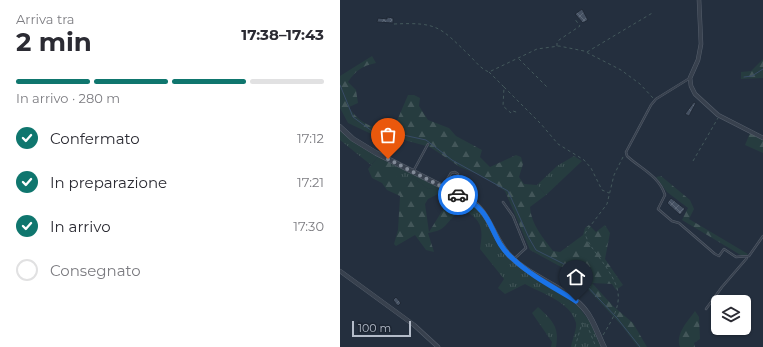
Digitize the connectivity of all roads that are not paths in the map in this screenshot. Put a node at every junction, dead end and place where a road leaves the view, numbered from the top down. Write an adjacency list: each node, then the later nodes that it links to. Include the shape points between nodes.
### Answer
1 (699, 0): 2 (street, via 700,49)
2 (690, 78): 4 (street, via 695,94 719,116); 11 (lane, via 650,105 626,152 627,156 647,171 662,188 665,195 658,209 672,221 679,223 719,256 724,249 736,257)
3 (340, 127): 6 (street, via 365,147)
4 (763, 138)
5 (428, 144): 6 (lane)
6 (413, 172): 8 (street)
7 (458, 174): 8 (lane, via 450,173)
8 (443, 187): 12 (street, via 480,207 503,247)
9 (504, 202): 12 (lane, via 513,216 526,248)
10 (763, 236): 11 (lane)
11 (749, 256): 14 (lane, via 722,286)
12 (513, 259): 16 (street, via 582,306 592,320)
13 (340, 271): 15 (street, via 414,325)
14 (706, 309)
15 (438, 347)
16 (604, 347)

